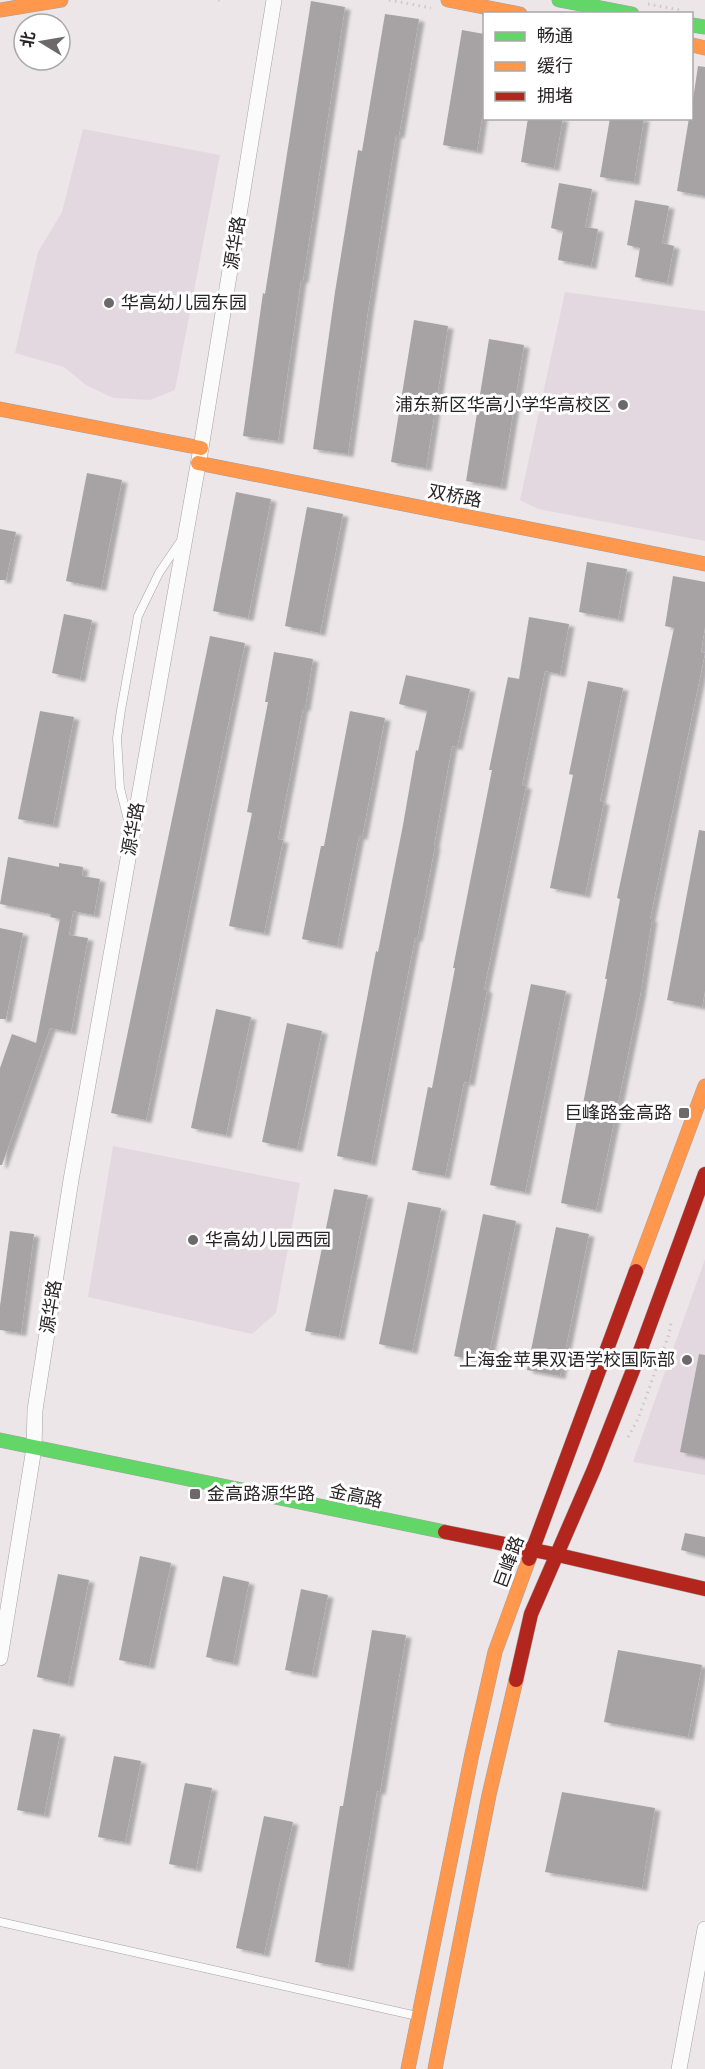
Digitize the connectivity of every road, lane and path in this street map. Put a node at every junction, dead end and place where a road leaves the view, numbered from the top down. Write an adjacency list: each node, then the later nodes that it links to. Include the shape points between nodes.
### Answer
1 (62, 0): 8 (main road)
2 (218, 0): 3 (path)
3 (223, 0)
4 (274, 0): 12 (street, 源华路)
5 (448, 0): 10 (main road)
6 (559, 0): 7 (main road)
7 (634, 8): 9 (path)
8 (1, 10)
9 (682, 10)
10 (510, 12)
11 (0, 409): 12 (main road)
12 (201, 448): 13 (street, 源华路)
13 (198, 463): 14 (street, 源华路); 15 (main road, 双桥路)
14 (186, 533): 16 (street, 源华路); 16 (lane, via 159,573 138,616 123,699 117,738 120,788)
15 (705, 564)
16 (132, 836): 22 (street, 源华路, via 71,1180 35,1410)
17 (705, 1086): 23 (main road, 巨峰路)
18 (705, 1174): 24 (main road, via 635,1365)
19 (672, 1315): 20 (path, via 669,1334 638,1419)
20 (627, 1438)
21 (0, 1440): 22 (main road, 金高路)
22 (34, 1448): 23 (main road, 金高路); 26 (street, 源华路)
23 (532, 1550): 24 (main road, 金高路); 29 (main road, 巨峰路, via 493,1662)
24 (558, 1555): 25 (main road, 金高路); 31 (main road, via 531,1614 489,1795)
25 (705, 1589)
26 (0, 1658)
27 (0, 1922): 29 (lane)
28 (705, 1929): 32 (street)
29 (419, 2017): 30 (main road, 巨峰路)
30 (408, 2069)
31 (435, 2069)
32 (679, 2069)

